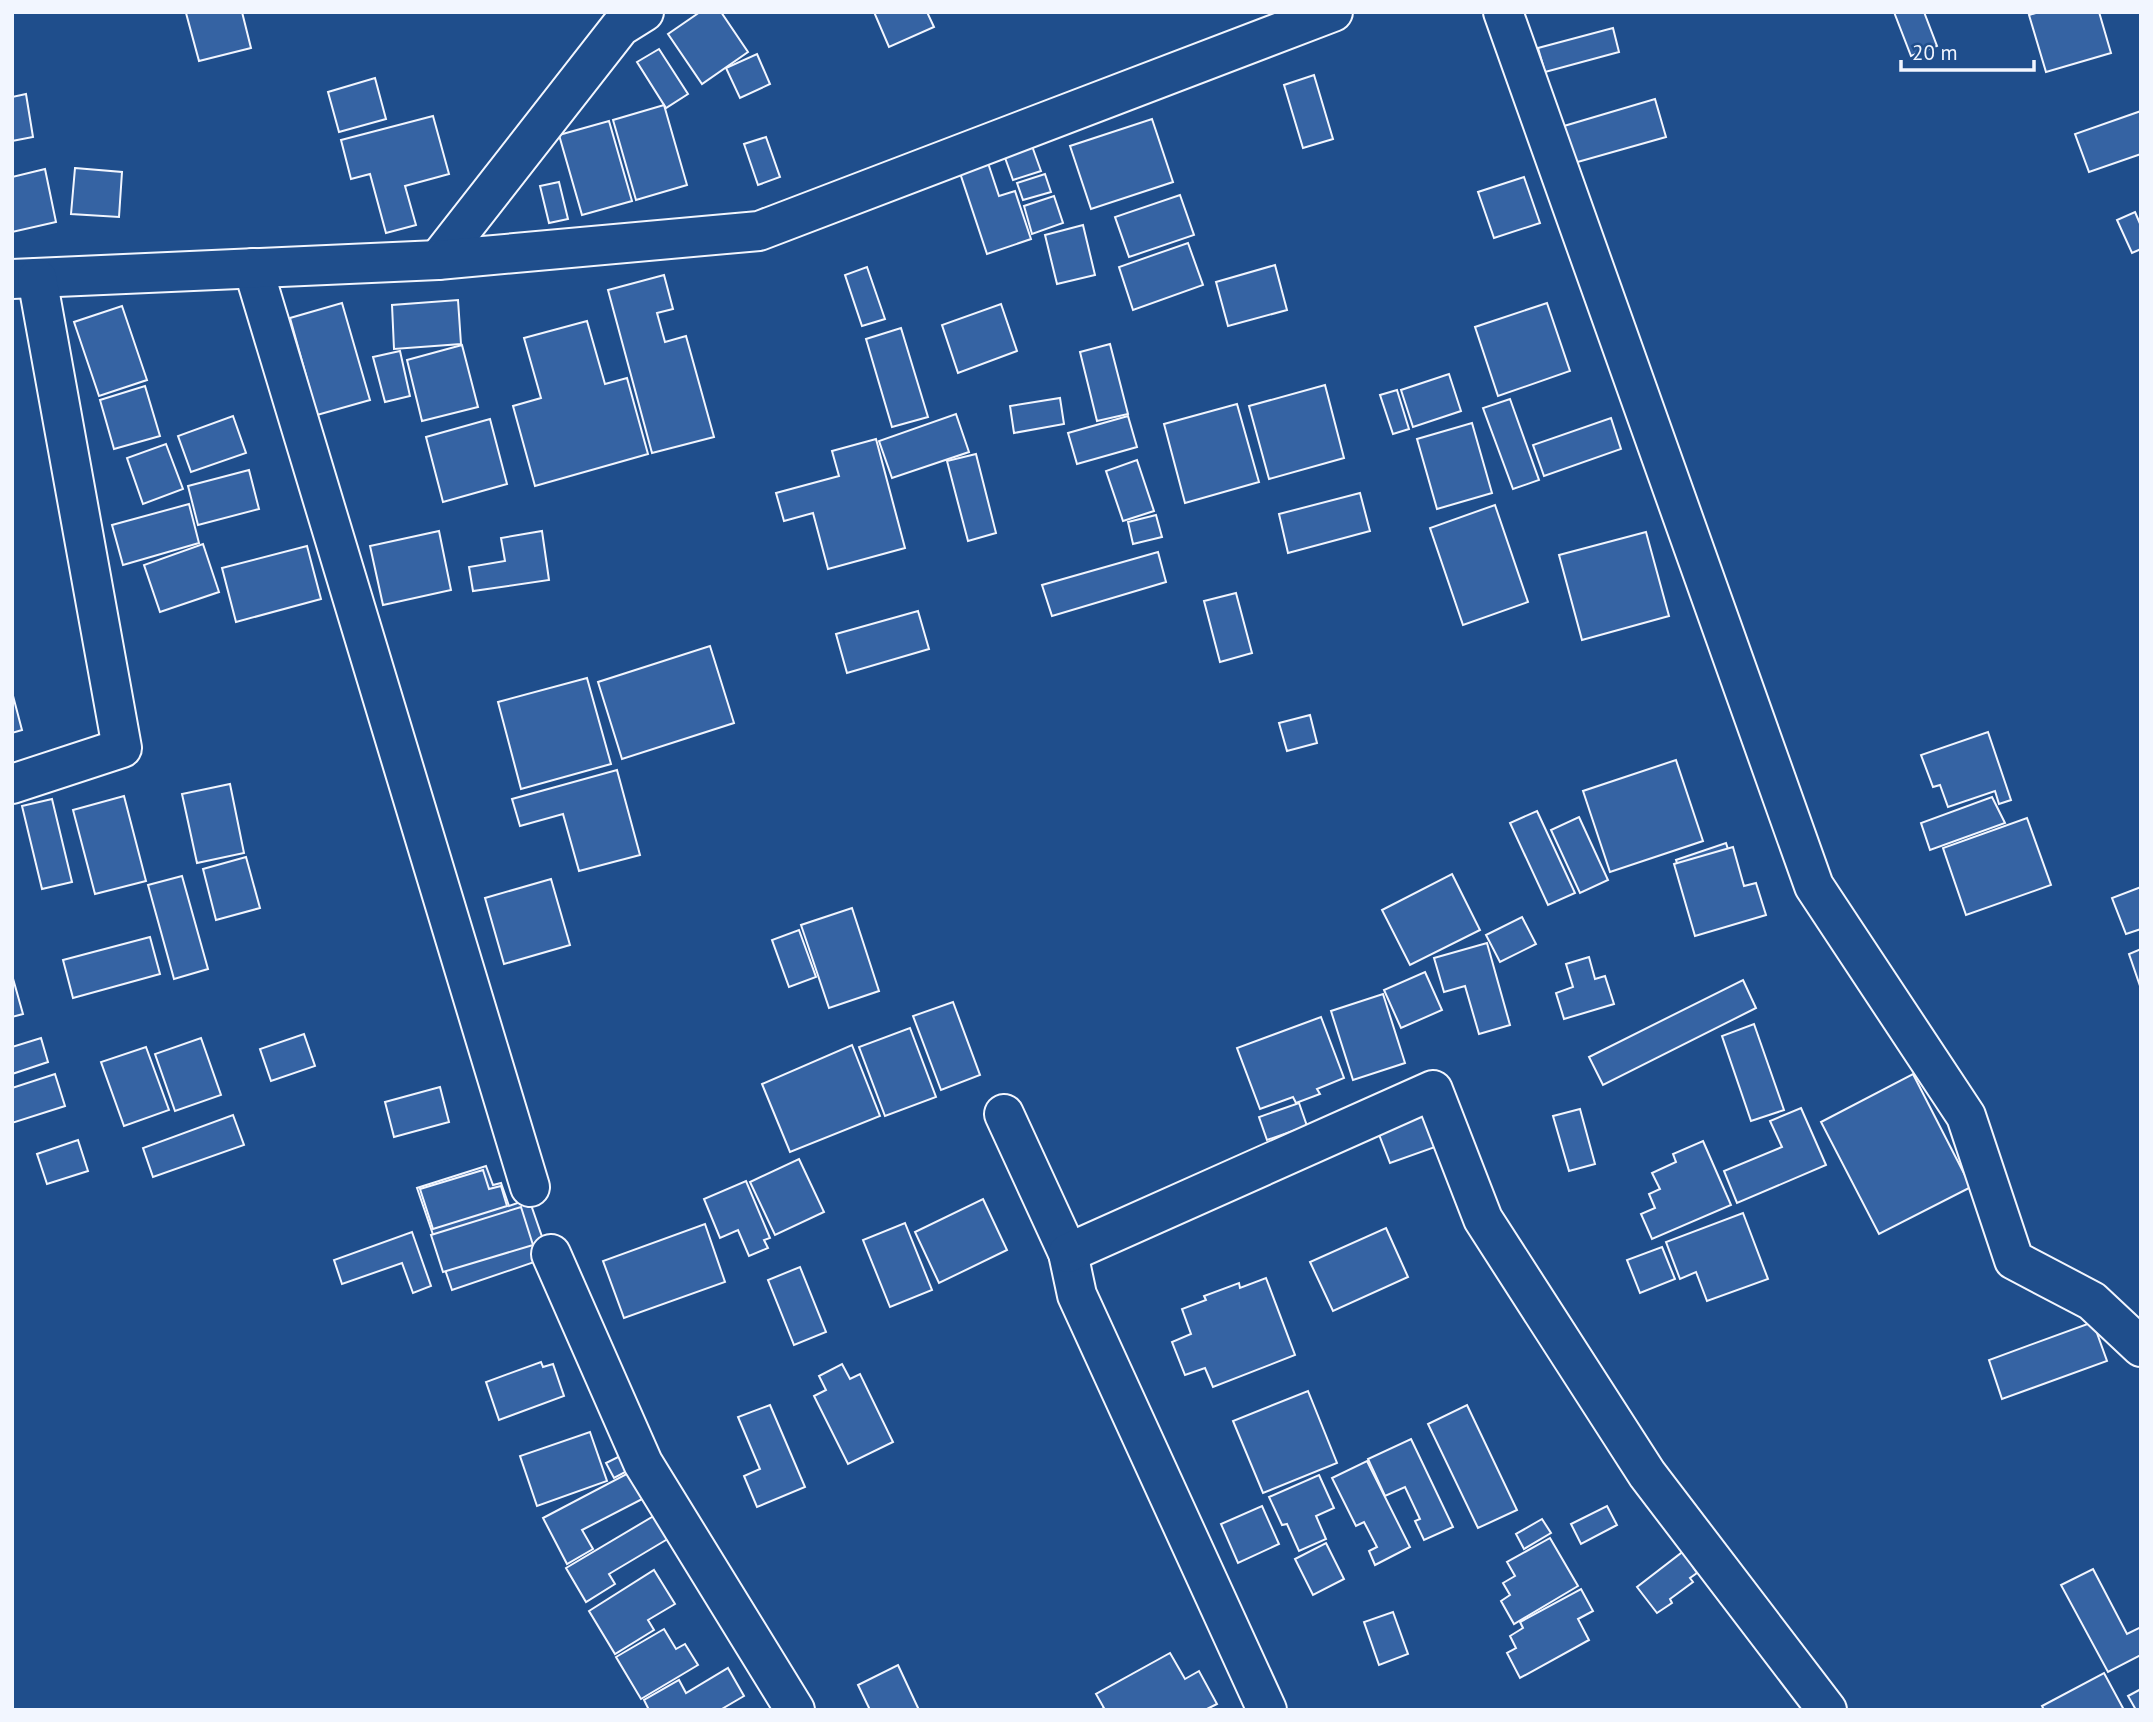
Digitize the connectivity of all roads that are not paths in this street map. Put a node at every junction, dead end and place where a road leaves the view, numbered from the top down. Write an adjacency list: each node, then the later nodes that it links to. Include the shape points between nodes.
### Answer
1 (644, 12): 4 (street, via 620,27)
2 (1333, 12): 4 (street, via 759,231)
3 (1503, 12): 12 (street, via 1814,886 1966,1116 2014,1260 2092,1301)
4 (438, 260): 5 (street)
5 (253, 268): 6 (street); 9 (street)
6 (25, 278): 7 (street, via 122,748)
7 (12, 784)
8 (1004, 1114): 10 (street)
9 (530, 1187)
10 (1068, 1253): 14 (street, via 1077,1295); 15 (street, via 1433,1090 1483,1219 1647,1474)
11 (551, 1254): 13 (street, via 643,1463)
12 (2141, 1348)
13 (795, 1710)
14 (1267, 1710)
15 (1827, 1710)

